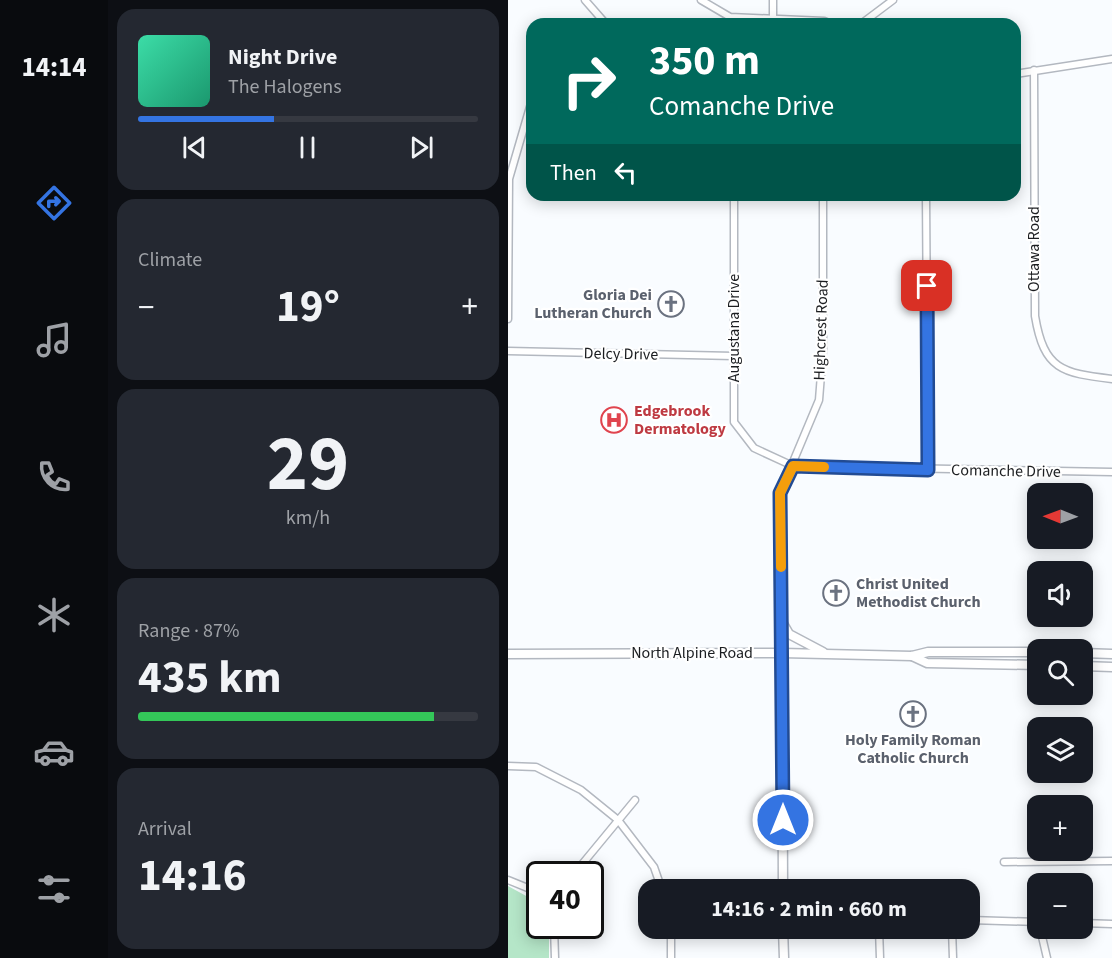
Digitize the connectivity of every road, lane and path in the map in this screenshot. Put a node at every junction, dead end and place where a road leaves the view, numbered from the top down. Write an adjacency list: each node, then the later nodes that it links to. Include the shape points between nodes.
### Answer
1 (585, 0): 6 (street)
2 (701, 0): 5 (street, via 730,17)
3 (773, 0): 5 (street)
4 (893, 0): 8 (street)
5 (773, 17): 7 (street)
6 (600, 18)
7 (786, 18)
8 (869, 18)
9 (1111, 59): 10 (street)
10 (1034, 70): 11 (street); 19 (street, Ottawa Road, via 1038,333 1051,359 1064,371)
11 (1021, 73)
12 (526, 122): 16 (street, via 510,179)
13 (734, 201): 18 (street, Augustana Drive)
14 (823, 201): 20 (street, Highcrest Road, via 819,400)
15 (926, 201): 21 (street)
16 (508, 319)
17 (508, 351): 18 (street, Delcy Drive)
18 (734, 356): 20 (street, Augustana Drive, via 734,422 754,448)
19 (1111, 379)
20 (793, 466): 21 (street, Comanche Drive); 23 (street, Highcrest Road, via 780,493)
21 (928, 470): 22 (street, Comanche Drive)
22 (1111, 472)
23 (782, 622): 25 (street, Highcrest Road); 28 (main road, via 789,634)
24 (1027, 652): 30 (main road, North Alpine Road, via 928,652)
25 (782, 653): 27 (main road, North Alpine Road); 28 (main road, North Alpine Road); 42 (main road, Highcrest Road)
26 (1093, 653): 29 (main road)
27 (508, 654)
28 (829, 654): 30 (main road, North Alpine Road)
29 (1111, 654)
30 (912, 656): 31 (main road, North Alpine Road, via 927,663)
31 (1027, 665)
32 (1093, 666): 33 (main road)
33 (1111, 667)
34 (508, 766): 36 (street, via 536,767 582,790)
35 (635, 800): 36 (street)
36 (618, 820): 37 (street); 41 (street, via 654,867)
37 (585, 861)
38 (1111, 861): 39 (street)
39 (1004, 862)
40 (508, 879): 43 (street)
41 (658, 879)
42 (783, 879)
43 (526, 887)
44 (980, 920): 45 (street)
45 (1027, 922)
46 (1093, 923): 47 (street)
47 (1111, 924)
48 (554, 939): 54 (street)
49 (671, 939): 55 (street)
50 (783, 939): 56 (main road)
51 (879, 939): 57 (street)
52 (952, 939): 58 (street)
53 (1043, 939): 59 (street)
54 (555, 958)
55 (671, 958)
56 (784, 958)
57 (880, 958)
58 (953, 958)
59 (1047, 958)

